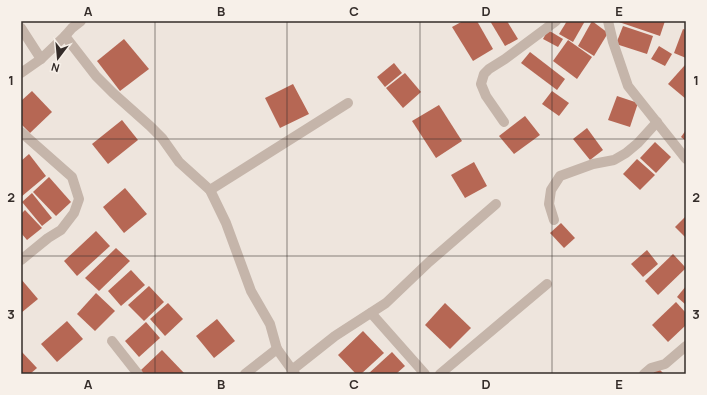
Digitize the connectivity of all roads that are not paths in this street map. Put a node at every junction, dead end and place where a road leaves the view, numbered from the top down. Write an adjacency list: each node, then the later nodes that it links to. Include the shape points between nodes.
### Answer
1 (81, 21): 5 (street)
2 (556, 21): 9 (street, via 484,74 481,84)
3 (608, 21): 10 (street, via 628,86)
4 (21, 28): 6 (street)
5 (65, 36): 6 (street); 13 (street, via 96,76 150,126 179,162)
6 (41, 59): 7 (street)
7 (21, 73)
8 (348, 103): 13 (street)
9 (504, 122)
10 (657, 122): 12 (street); 15 (street, via 638,143 614,160 593,164 560,176 551,190 549,204)
11 (21, 132): 16 (street, via 72,177 79,199 74,213 61,230)
12 (686, 159)
13 (210, 190): 21 (street, via 226,223 251,291 270,324)
14 (496, 204): 18 (street, via 429,262 386,304)
15 (554, 220)
16 (21, 260)
17 (547, 284): 26 (street)
18 (371, 313): 22 (street, via 335,336); 25 (street)
19 (112, 341): 23 (street)
20 (686, 346): 27 (street, via 665,364 651,368)
21 (277, 349): 22 (street); 24 (street)
22 (293, 372)
23 (138, 374)
24 (245, 374)
25 (425, 374)
26 (440, 374)
27 (644, 374)

